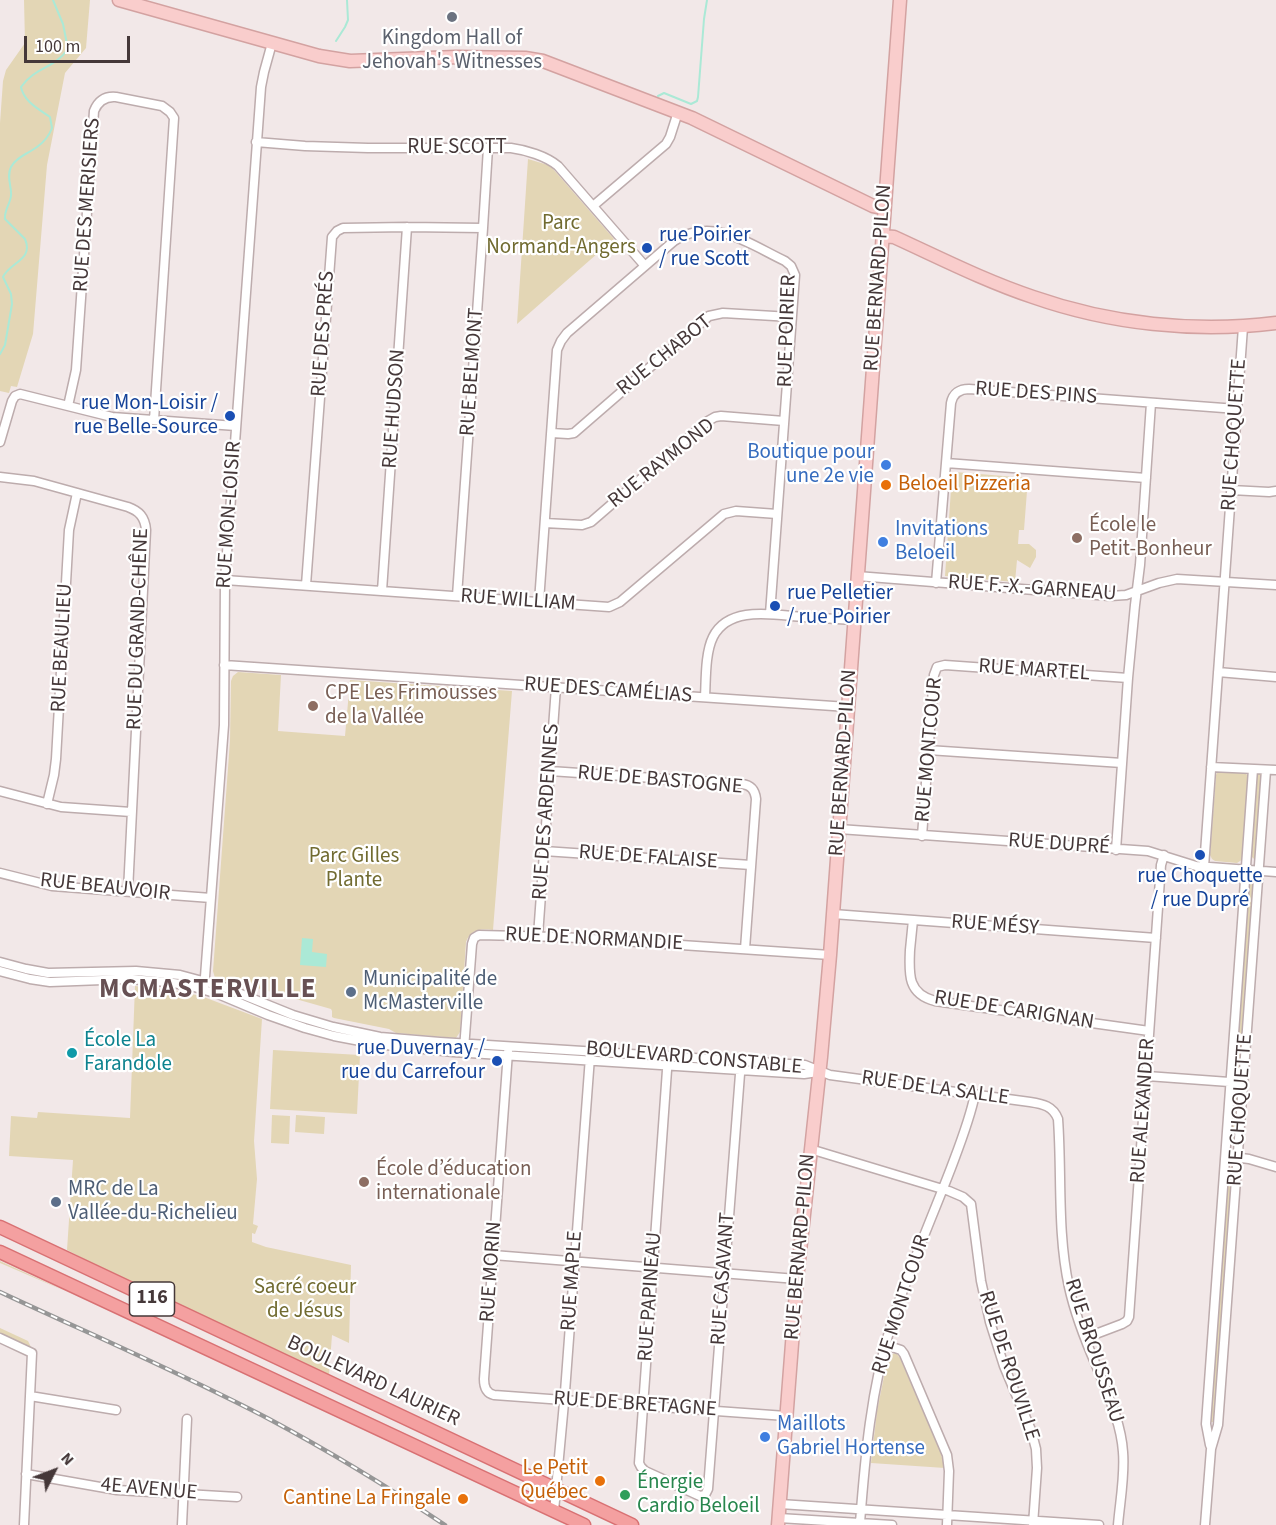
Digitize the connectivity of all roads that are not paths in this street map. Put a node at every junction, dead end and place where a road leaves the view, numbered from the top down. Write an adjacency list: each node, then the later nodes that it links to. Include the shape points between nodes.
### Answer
1 (119, 0): 3 (main road)
2 (900, 0): 8 (main road, RUE BERNARD-PILON)
3 (272, 43): 4 (main road, via 344,61 534,59); 5 (street, RUE MON-LOISIR, via 262,78)
4 (678, 112): 7 (street, via 666,144); 8 (main road)
5 (256, 142): 6 (street, RUE SCOTT); 21 (street, RUE MON-LOISIR)
6 (488, 148): 7 (street, RUE SCOTT, via 518,149 553,162); 10 (street, RUE BELMONT)
7 (593, 206): 12 (street, RUE SCOTT)
8 (884, 208): 11 (main road, RUE BERNARD-PILON)
9 (407, 227): 10 (street, RUE DES PRÉS); 36 (street, RUE DES PRÉS, via 343,228 331,239); 38 (street, RUE HUDSON)
10 (483, 228): 40 (street, RUE BELMONT)
11 (882, 236): 15 (main road, via 894,237 1017,292 1070,309 1146,323); 32 (main road, RUE BERNARD-PILON)
12 (645, 266): 13 (street, RUE POIRIER, via 687,234 723,232 791,266 795,274); 22 (street, RUE POIRIER, via 561,341 557,350)
13 (791, 317): 20 (street, RUE POIRIER); 22 (street, RUE CHABOT, via 723,313 709,316 574,433)
14 (1276, 323): 15 (main road)
15 (1243, 327): 18 (street, RUE CHOQUETTE)
16 (1151, 403): 18 (street, RUE DES PINS); 24 (street, RUE DES PINS, via 960,390 951,401); 26 (street)
17 (68, 406): 19 (street, via 112,417); 19 (street, RUE DES MERISIERS, via 76,370 94,114 101,100 116,97 162,106 174,121); 23 (street, via 22,393 14,397)
18 (1237, 409): 27 (street, RUE CHOQUETTE)
19 (154, 420): 21 (street)
20 (784, 421): 30 (street, RUE POIRIER); 31 (street, RUE RAYMOND, via 716,417 591,522)
21 (236, 426): 33 (street, RUE MON-LOISIR)
22 (552, 433): 31 (street, RUE POIRIER)
23 (0, 442)
24 (946, 463): 26 (street); 35 (street, RUE DES PINS)
25 (0, 477): 29 (street, RUE DU GRAND-CHÊNE)
26 (1146, 478): 39 (street)
27 (1231, 490): 28 (street); 34 (street, RUE CHOQUETTE)
28 (1276, 491)
29 (78, 493): 60 (street, RUE BEAULIEU, via 69,530 56,764); 61 (street, RUE DU GRAND-CHÊNE, via 136,510 146,527)
30 (777, 514): 41 (street, RUE WILLIAM, via 724,514 614,606); 42 (street, RUE POIRIER)
31 (545, 523): 41 (street, RUE POIRIER)
32 (857, 576): 35 (street, RUE F.-X.-GARNEAU); 43 (main road, RUE BERNARD-PILON)
33 (225, 580): 36 (street, RUE WILLIAM); 44 (street, RUE MON-LOISIR)
34 (1224, 582): 37 (street, RUE F.-X.-GARNEAU); 39 (street, RUE F.-X.-GARNEAU, via 1177,579); 46 (street, RUE CHOQUETTE)
35 (936, 583): 39 (street, RUE F.-X.-GARNEAU, via 1110,596)
36 (306, 585): 38 (street, RUE WILLIAM)
37 (1276, 585)
38 (382, 591): 40 (street, RUE WILLIAM)
39 (1136, 592): 48 (street)
40 (458, 596): 41 (street, RUE WILLIAM)
41 (539, 602)
42 (770, 614): 43 (street); 50 (street, via 736,618 716,631 709,649)
43 (854, 620): 51 (main road, RUE BERNARD-PILON)
44 (225, 665): 49 (street, RUE DES CAMÉLIAS); 74 (street, RUE MON-LOISIR)
45 (939, 666): 48 (street, RUE MARTEL); 52 (street, RUE MONTCOUR, via 934,675)
46 (1218, 672): 47 (street); 54 (street, RUE CHOQUETTE)
47 (1276, 677)
48 (1128, 678): 53 (street)
49 (556, 687): 50 (street, RUE DES CAMÉLIAS); 58 (street, RUE DES ARDENNES)
50 (705, 698): 51 (street, RUE DES CAMÉLIAS)
51 (848, 707): 62 (main road, RUE BERNARD-PILON)
52 (928, 750): 53 (street); 63 (street, RUE MONTCOUR)
53 (1122, 763): 64 (street)
54 (1211, 767): 55 (street); 68 (street, RUE CHOQUETTE)
55 (1253, 770): 56 (street); 69 (street, RUE CHOQUETTE)
56 (1266, 770): 57 (street); 70 (street, RUE CHOQUETTE)
57 (1276, 770)
58 (550, 771): 65 (street, RUE DES ARDENNES); 67 (street, RUE DE BASTOGNE, via 749,786 756,799)
59 (0, 790): 60 (street)
60 (47, 804): 61 (street)
61 (131, 813): 73 (street, RUE DU GRAND-CHÊNE)
62 (839, 829): 63 (street, RUE DUPRÉ); 75 (main road, RUE BERNARD-PILON)
63 (922, 836): 64 (street, RUE DUPRÉ)
64 (1116, 850): 66 (street, RUE DUPRÉ)
65 (544, 851): 67 (street, RUE DE FALAISE); 77 (street, RUE DES ARDENNES)
66 (1164, 855): 68 (street, RUE DUPRÉ); 78 (street, RUE ALEXANDER)
67 (751, 865): 79 (street, RUE DE BASTOGNE)
68 (1204, 867): 69 (street, RUE DUPRÉ)
69 (1246, 870): 70 (street, RUE DUPRÉ); 93 (street, RUE CHOQUETTE)
70 (1258, 871): 71 (street, RUE DUPRÉ); 94 (street, RUE CHOQUETTE)
71 (1276, 872)
72 (0, 873): 73 (street, RUE BEAUVOIR, via 52,885)
73 (128, 891): 74 (street, RUE BEAUVOIR)
74 (212, 898): 83 (street, RUE MON-LOISIR)
75 (833, 914): 76 (street, RUE MÉSY); 80 (main road, RUE BERNARD-PILON)
76 (913, 920): 78 (street, RUE MÉSY); 84 (street, RUE DE CARIGNAN, via 910,976 925,997)
77 (538, 936): 79 (street, RUE DE NORMANDIE); 85 (street, RUE DE NORMANDIE, via 479,934 474,938)
78 (1156, 938): 84 (street, RUE ALEXANDER)
79 (745, 949): 80 (street, RUE DE NORMANDIE)
80 (830, 956): 91 (main road, RUE BERNARD-PILON)
81 (0, 962): 83 (street, BOULEVARD CONSTABLE, via 48,973 136,970 180,975)
82 (0, 971): 83 (street, BOULEVARD CONSTABLE, via 46,981 129,979)
83 (205, 985): 85 (street, BOULEVARD CONSTABLE, via 269,1011 390,1042)
84 (1149, 1031): 92 (street, RUE ALEXANDER)
85 (464, 1048): 86 (street, BOULEVARD CONSTABLE)
86 (509, 1050): 87 (street, BOULEVARD CONSTABLE); 88 (street, BOULEVARD CONSTABLE); 104 (street, RUE MORIN)
87 (591, 1051): 88 (street, RUE MAPLE); 89 (street, BOULEVARD CONSTABLE)
88 (590, 1060): 89 (street, BOULEVARD CONSTABLE); 105 (street, RUE MAPLE)
89 (668, 1060): 90 (street, BOULEVARD CONSTABLE); 106 (street, RUE PAPINEAU)
90 (740, 1065): 91 (street, BOULEVARD CONSTABLE, via 804,1074); 107 (street, RUE CASAVANT)
91 (819, 1072): 95 (street, RUE DE LA SALLE); 97 (main road, RUE BERNARD-PILON)
92 (1147, 1076): 93 (street); 110 (street, RUE ALEXANDER, via 1129,1317 1122,1324)
93 (1230, 1082): 94 (street); 98 (street, RUE CHOQUETTE)
94 (1243, 1083): 99 (street, RUE CHOQUETTE)
95 (975, 1094): 96 (street, RUE DE LA SALLE); 101 (street, RUE MONTCOUR)
96 (1051, 1108): 110 (street, RUE BROUSSEAU, via 1058,1122 1064,1254 1069,1287)
97 (810, 1149): 101 (street, RUE DE ROUVILLE); 108 (main road, RUE BERNARD-PILON)
98 (1226, 1156): 99 (street); 120 (street, RUE CHOQUETTE, via 1206,1424)
99 (1238, 1157): 100 (street); 120 (street, RUE CHOQUETTE, via 1218,1425)
100 (1276, 1167)
101 (943, 1189): 111 (street, RUE MONTCOUR); 132 (street, RUE DE ROUVILLE, via 968,1200 972,1207 990,1322 1036,1449)
102 (0, 1227): 122 (main road, BOULEVARD LAURIER / 116)
103 (0, 1252): 128 (main road, BOULEVARD LAURIER / 116)
104 (493, 1255): 105 (street); 112 (street, RUE MORIN)
105 (575, 1261): 106 (street); 114 (street, RUE MAPLE)
106 (653, 1268): 107 (street); 115 (street, RUE PAPINEAU)
107 (725, 1273): 108 (street); 117 (street, RUE CASAVANT)
108 (797, 1279): 118 (main road, RUE BERNARD-PILON)
109 (0, 1338): 113 (street, via 32,1353)
110 (1085, 1338): 140 (street, RUE BROUSSEAU, via 1111,1402 1122,1444)
111 (886, 1345): 127 (street, RUE MONTCOUR, via 868,1436); 129 (street, via 904,1354 945,1449 950,1470)
112 (486, 1390): 114 (street, RUE DE BRETAGNE, via 494,1395)
113 (30, 1396): 116 (street); 121 (street)
114 (564, 1400): 115 (street, RUE DE BRETAGNE); 122 (street, RUE MAPLE)
115 (643, 1406): 117 (street, RUE DE BRETAGNE); 124 (street, RUE PAPINEAU, via 639,1460 642,1469)
116 (116, 1410)
117 (714, 1411): 118 (street, RUE DE BRETAGNE); 124 (street, RUE CASAVANT, via 708,1489)
118 (786, 1416): 126 (main road, RUE BERNARD-PILON)
119 (186, 1419): 123 (street)
120 (1211, 1449): 141 (street, RUE CHOQUETTE)
121 (26, 1474): 123 (street, 4E AVENUE, via 112,1489); 133 (street)
122 (557, 1490): 128 (street, RUE MAPLE); 136 (main road, BOULEVARD LAURIER / 116)
123 (184, 1494): 125 (street, 4E AVENUE); 134 (street)
124 (703, 1496)
125 (237, 1497)
126 (780, 1504): 127 (street); 130 (main road, RUE BERNARD-PILON)
127 (861, 1509): 129 (street); 131 (street, RUE MONTCOUR)
128 (554, 1511): 135 (main road, BOULEVARD LAURIER / 116)
129 (947, 1515): 132 (street); 138 (street)
130 (778, 1522): 131 (street)
131 (860, 1523): 137 (street)
132 (1033, 1523): 139 (street)
133 (24, 1525)
134 (182, 1525)
135 (584, 1525)
136 (632, 1525)
137 (892, 1525)
138 (947, 1525)
139 (1099, 1525)
140 (1118, 1525)
141 (1205, 1525)

